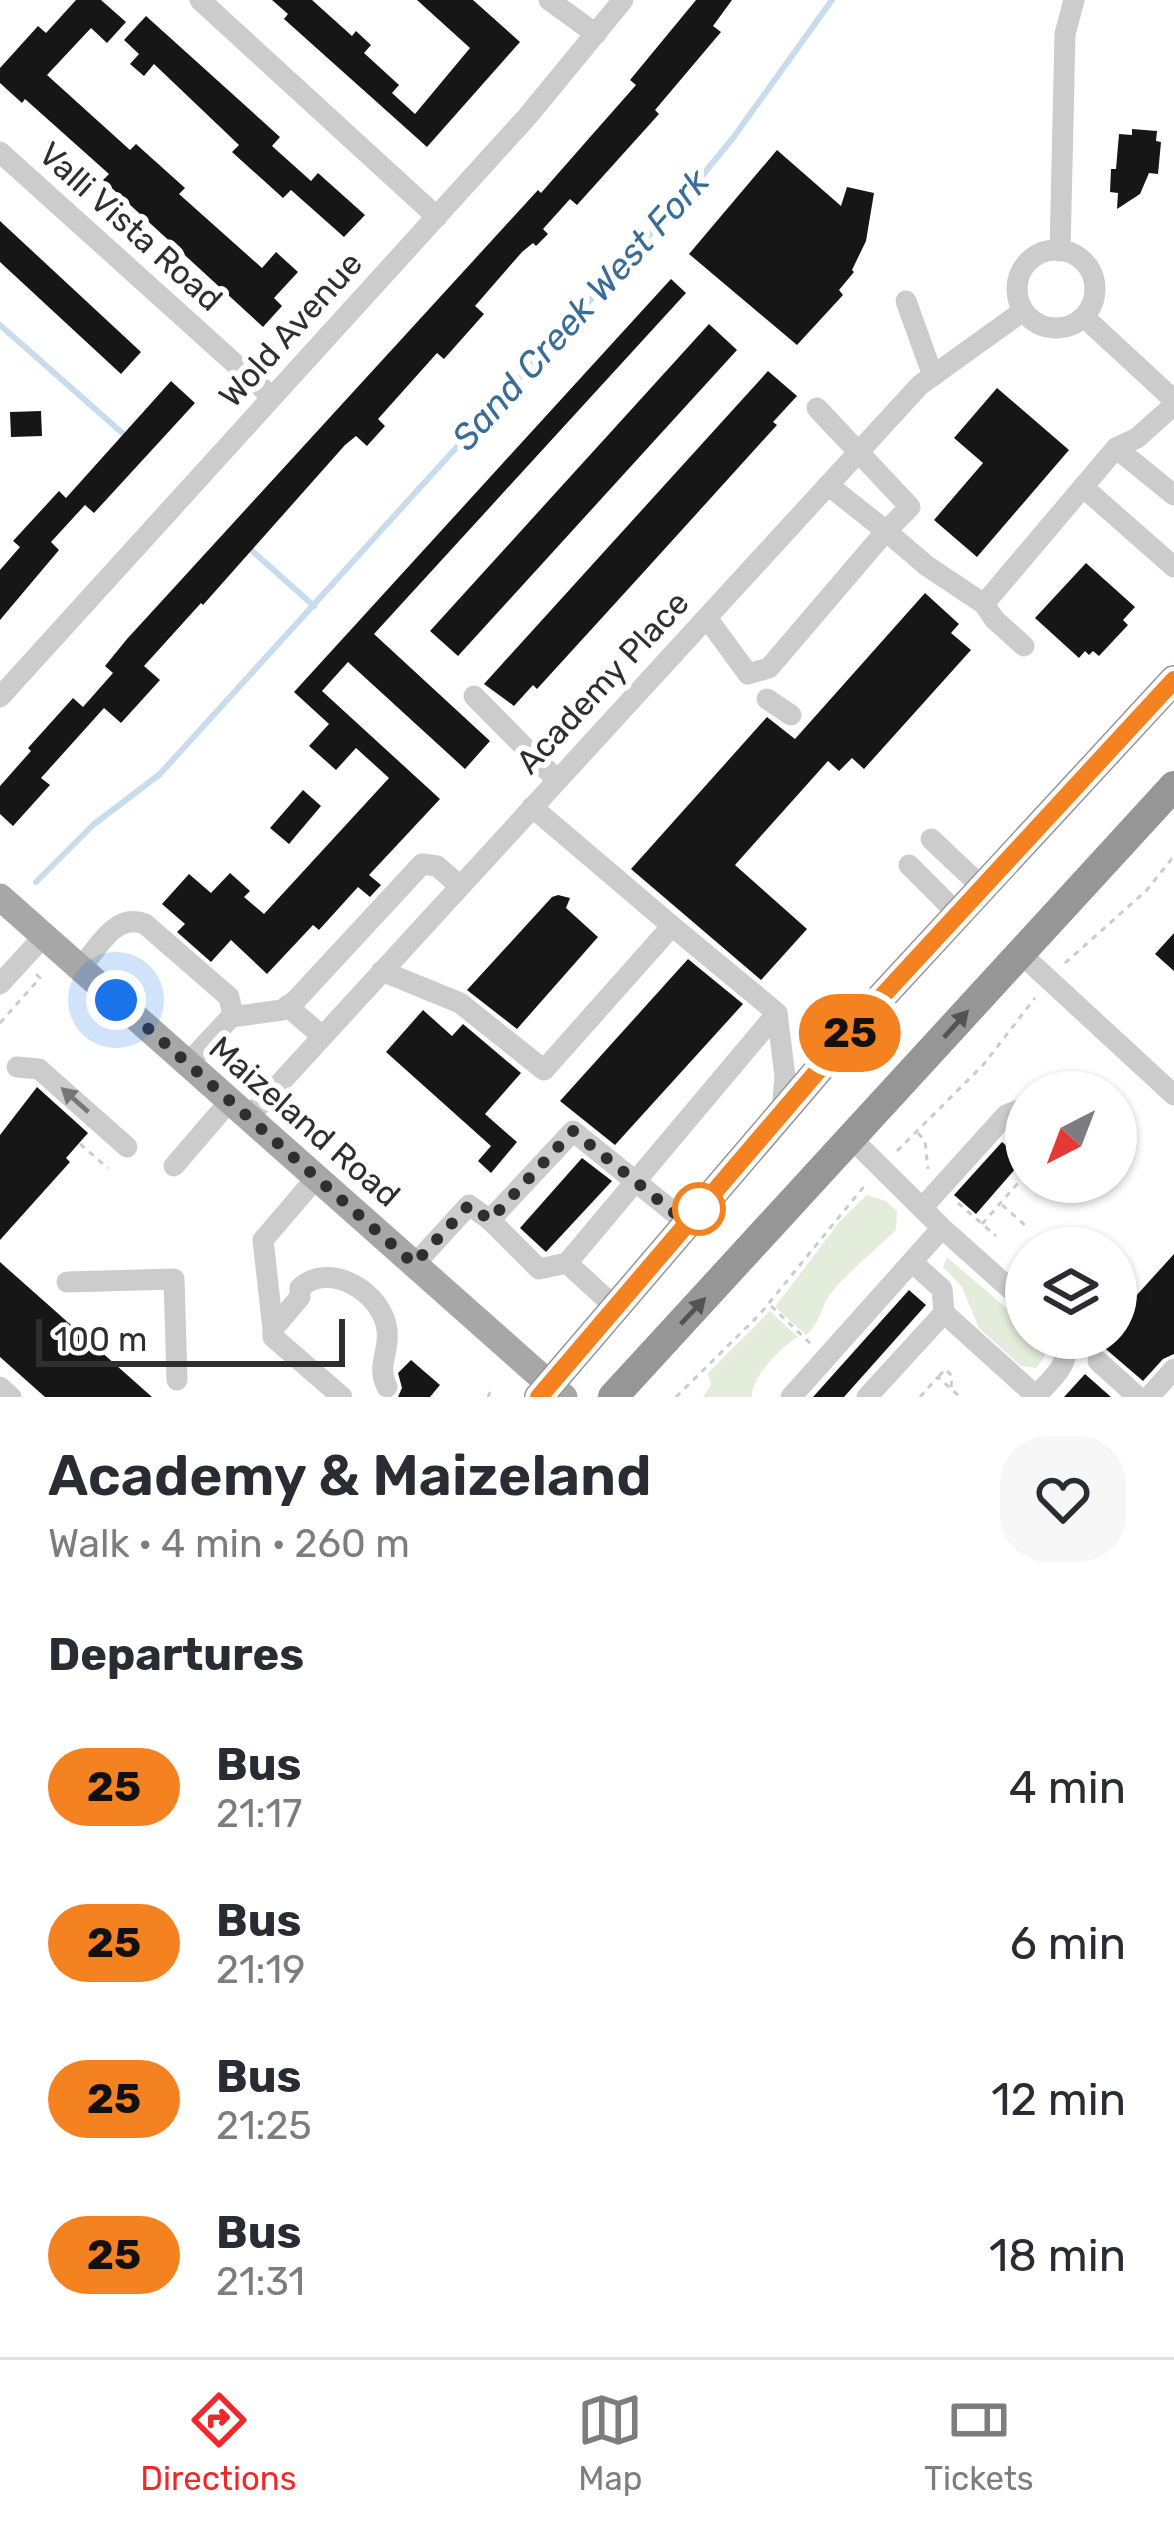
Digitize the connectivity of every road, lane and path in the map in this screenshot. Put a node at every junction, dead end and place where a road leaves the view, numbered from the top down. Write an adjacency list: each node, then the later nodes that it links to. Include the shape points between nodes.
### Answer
1 (200, 0): 7 (street)
2 (549, 0): 5 (street)
3 (622, 0): 5 (street, Wold Avenue)
4 (1074, 0): 8 (street, via 1065,34)
5 (596, 34): 7 (street, Wold Avenue)
6 (0, 152): 13 (street, Valli Vista Road)
7 (437, 217): 13 (street, Wold Avenue)
8 (1060, 250): 10 (street, via 1022,270); 11 (street, via 1094,279)
9 (906, 301): 12 (street)
10 (1023, 310): 11 (street, via 1045,327); 12 (street, Academy Place)
11 (1084, 317): 14 (street)
12 (933, 376): 17 (street, Academy Place)
13 (272, 397): 28 (street, Wold Avenue)
14 (1174, 402): 16 (street)
15 (817, 408): 17 (street)
16 (1116, 448): 19 (street); 20 (street)
17 (858, 453): 18 (street, Academy Place); 21 (street, via 910,507)
18 (828, 485): 21 (street); 24 (street, Academy Place)
19 (1083, 487): 22 (street); 23 (street)
20 (1174, 495)
21 (886, 531): 23 (street); 24 (street, via 769,668 748,674)
22 (1174, 567)
23 (984, 604): 25 (street)
24 (706, 617): 32 (street, Academy Place)
25 (1024, 646)
26 (1174, 680): 39 (highway)
27 (474, 696): 32 (street)
28 (0, 697)
29 (767, 699): 30 (street)
30 (791, 715)
31 (1174, 756): 33 (highway)
32 (557, 780): 34 (street, Academy Place)
33 (1169, 791): 44 (highway)
34 (532, 807): 38 (street, Academy Place); 42 (street)
35 (932, 839): 39 (street)
36 (1174, 856): 48 (path)
37 (909, 865): 41 (street)
38 (460, 886): 46 (street, Academy Place); 50 (street, via 422,864)
39 (983, 887): 41 (highway)
40 (0, 897): 43 (main road, Maizeland Road)
41 (958, 914): 59 (highway)
42 (672, 926): 46 (street, via 544,1070 460,1003); 51 (street)
43 (44, 936): 45 (main road, Maizeland Road); 49 (street)
44 (1019, 953): 48 (street); 64 (highway, one-way to 44)
45 (80, 969): 52 (street, via 113,927 135,920 229,997); 55 (main road, Maizeland Road)
46 (382, 971): 54 (street, Academy Place)
47 (40, 978): 53 (path)
48 (1049, 982): 57 (street); 61 (path)
49 (0, 984)
50 (287, 1006): 52 (street); 54 (street)
51 (777, 1013): 59 (street); 72 (street)
52 (233, 1016): 55 (street)
53 (0, 1023)
54 (322, 1036): 58 (street, Academy Place)
55 (187, 1064): 58 (main road, Maizeland Road)
56 (17, 1067): 66 (street, one-way to 56, via 46,1074)
57 (1174, 1095)
58 (238, 1110): 67 (street, Academy Place); 71 (main road, Maizeland Road)
59 (782, 1112): 78 (highway)
60 (1005, 1116): 76 (street)
61 (917, 1132): 68 (path); 70 (path)
62 (1000, 1132): 63 (path)
63 (1005, 1136)
64 (852, 1139): 68 (street); 105 (highway, one-way to 64)
65 (80, 1144): 69 (path)
66 (127, 1147)
67 (174, 1166)
68 (882, 1167): 76 (street); 88 (path)
69 (108, 1168)
70 (928, 1177)
71 (316, 1178): 85 (main road, Maizeland Road); 91 (street, via 263,1240)
72 (634, 1181): 77 (street, via 573,1131); 78 (street); 84 (street)
73 (947, 1193): 79 (path)
74 (1005, 1198): 75 (path)
75 (1000, 1204): 79 (path); 80 (path)
76 (922, 1208): 81 (street)
77 (490, 1220): 84 (street, via 539,1269); 85 (street, via 469,1205)
78 (687, 1223): 89 (highway)
79 (982, 1224): 82 (path)
80 (1026, 1226)
81 (942, 1228): 83 (street); 87 (street)
82 (996, 1236)
83 (912, 1262): 90 (street, via 942,1289); 107 (street)
84 (567, 1263): 89 (street)
85 (414, 1264): 101 (main road, Maizeland Road)
86 (67, 1282): 97 (street, via 174,1279)
87 (1005, 1284)
88 (769, 1305): 92 (path); 106 (path)
89 (615, 1307): 101 (highway)
90 (944, 1312): 102 (street); 108 (street)
91 (272, 1330): 100 (street, via 300,1298 332,1288 368,1315 376,1333 369,1376); 104 (street)
92 (813, 1346)
93 (1066, 1359): 102 (street)
94 (1098, 1361): 111 (street)
95 (1174, 1369): 112 (street)
96 (938, 1377): 99 (path); 99 (path, via 945,1369); 109 (path)
97 (177, 1379)
98 (0, 1388): 103 (street)
99 (951, 1389): 110 (path)
100 (383, 1392)
101 (551, 1393)
102 (1035, 1396)
103 (11, 1397)
104 (342, 1397)
105 (613, 1397)
106 (676, 1397)
107 (790, 1397)
108 (867, 1397)
109 (920, 1397)
110 (960, 1397)
111 (1138, 1397)
112 (1149, 1397)

